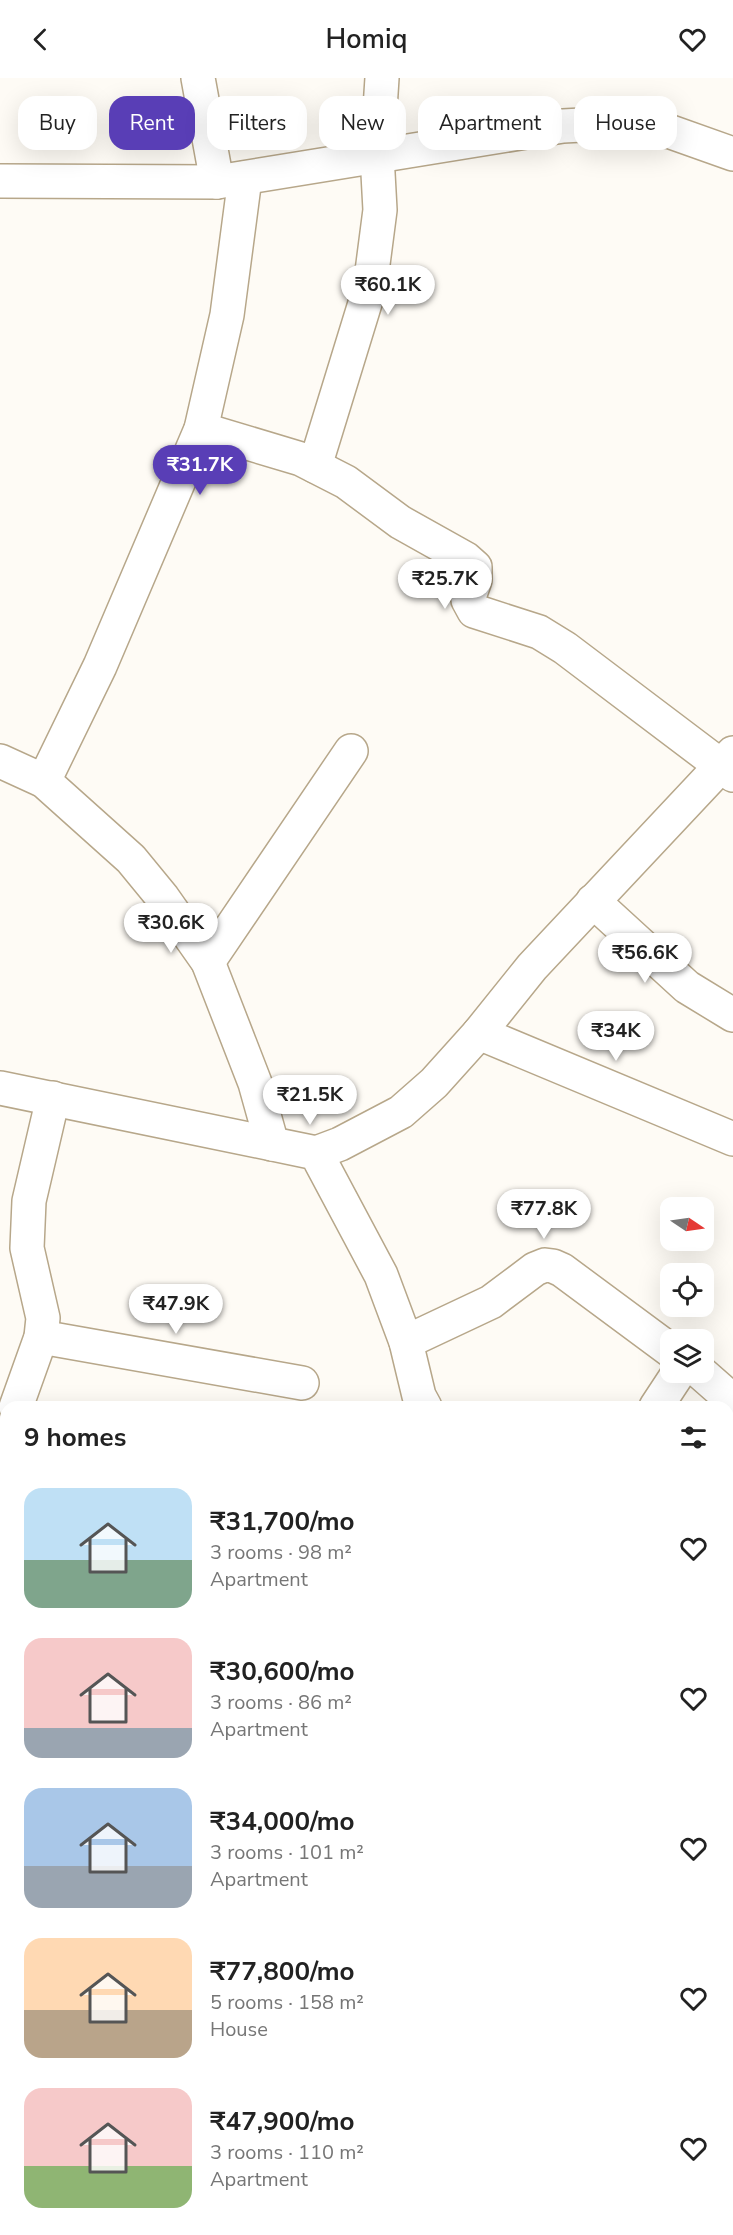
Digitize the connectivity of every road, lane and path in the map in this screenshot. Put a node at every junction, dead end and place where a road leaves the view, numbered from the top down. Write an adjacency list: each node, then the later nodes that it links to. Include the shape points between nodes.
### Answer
1 (198, 78): 5 (street)
2 (382, 78): 4 (street)
3 (733, 154): 4 (street, via 671,132 620,123 563,126)
4 (377, 155): 5 (street); 8 (street, via 380,210 370,287)
5 (231, 180): 6 (street); 7 (street, via 227,315)
6 (0, 182)
7 (201, 429): 8 (street); 12 (street, via 100,666)
8 (315, 466): 11 (street, via 346,482 400,522 475,567 468,600 474,611 539,632)
9 (351, 752): 14 (street)
10 (0, 761): 12 (street)
11 (729, 765): 13 (street)
12 (44, 781): 14 (street, via 131,859)
13 (593, 901): 15 (street, via 687,987); 16 (street, via 532,967)
14 (208, 962): 20 (street, via 255,1083)
15 (733, 1015)
16 (479, 1034): 19 (street); 21 (street, via 401,1112)
17 (0, 1088): 18 (street)
18 (52, 1098): 20 (street); 22 (street, via 29,1201 27,1248 43,1318)
19 (733, 1139)
20 (272, 1144): 21 (street)
21 (316, 1154): 23 (street, via 381,1275)
22 (41, 1337): 25 (street); 28 (street)
23 (406, 1342): 24 (street, via 491,1302 544,1265 562,1270); 29 (street)
24 (660, 1343)
25 (302, 1383)
26 (672, 1383): 30 (street)
27 (713, 1383): 31 (street)
28 (18, 1401)
29 (422, 1401)
30 (660, 1401)
31 (733, 1401)

